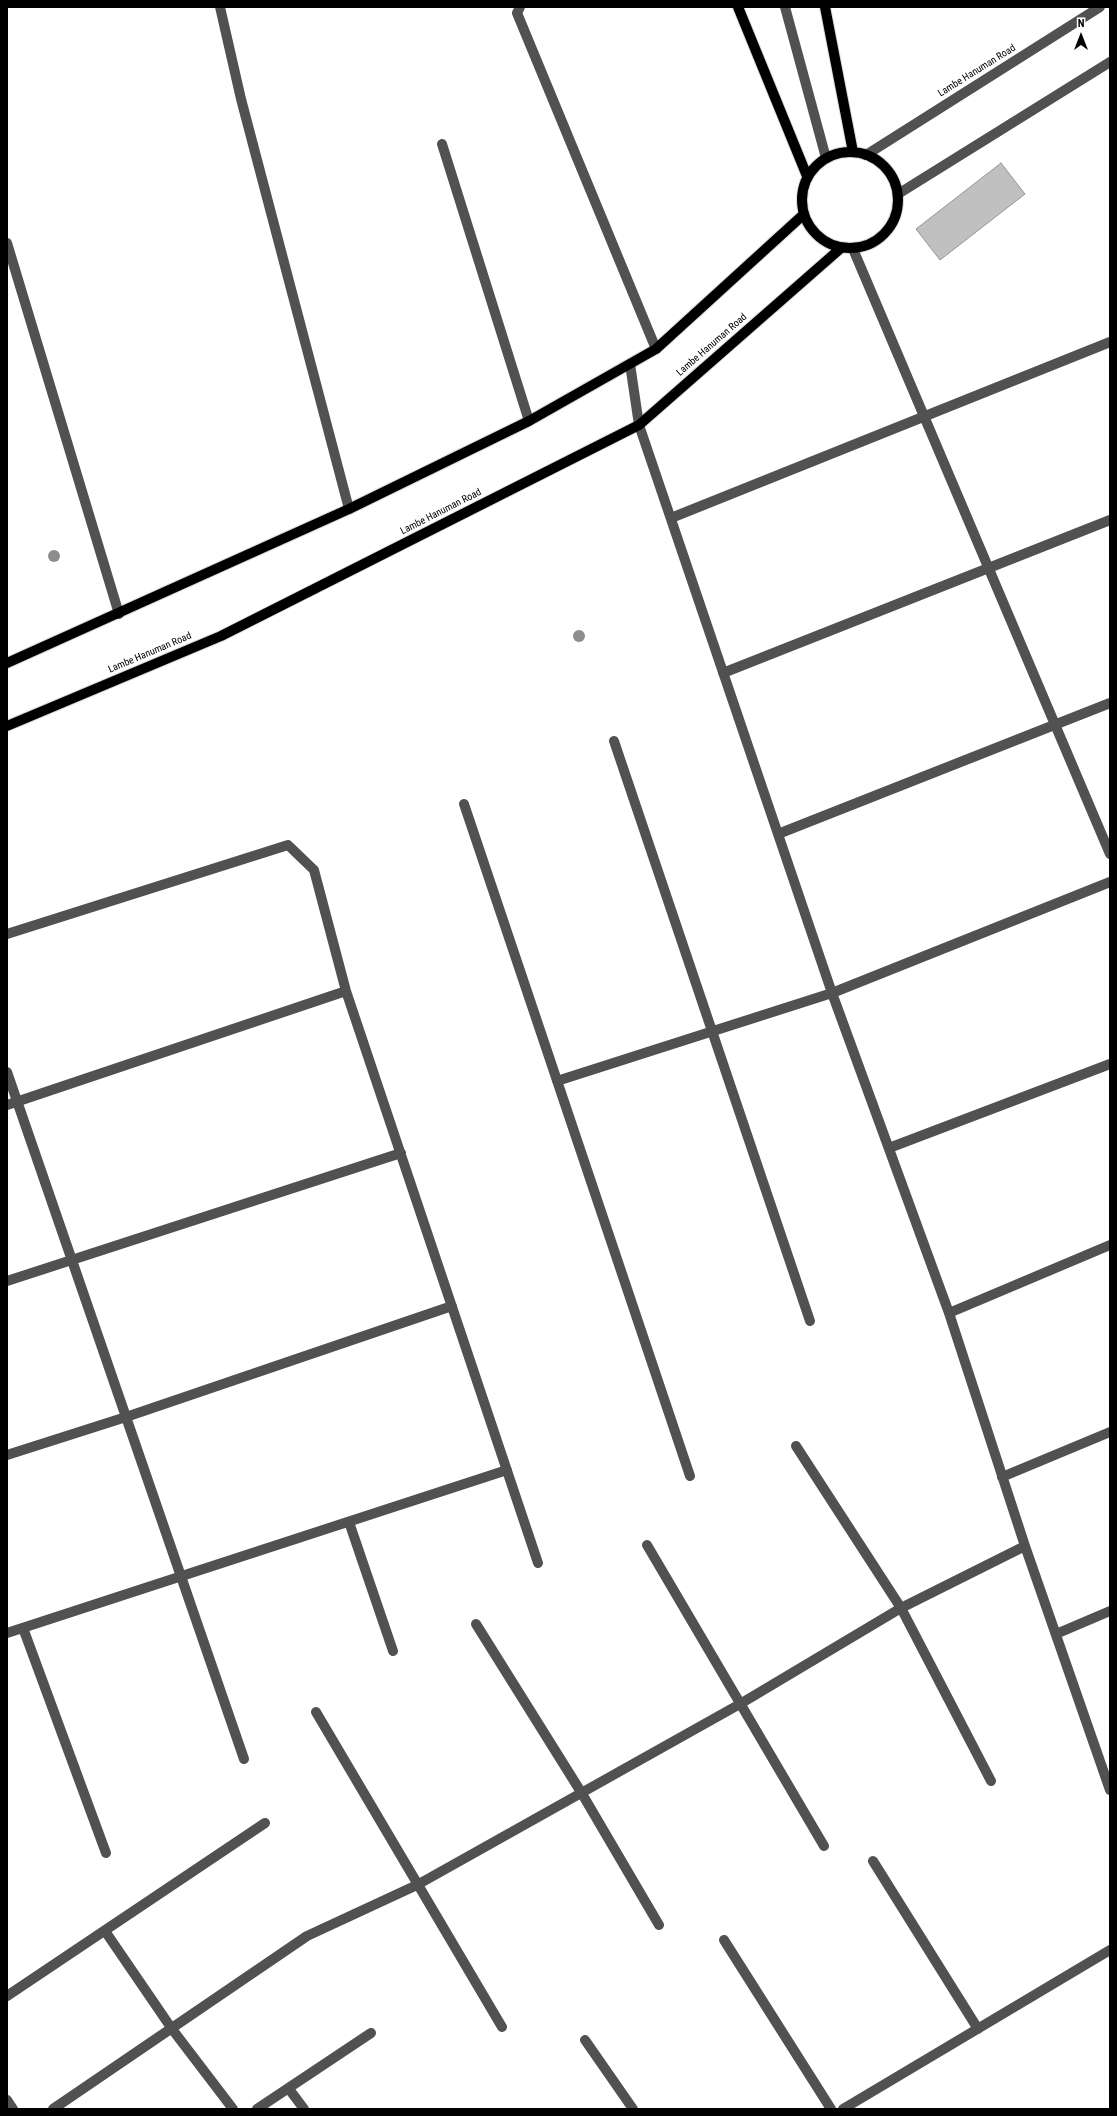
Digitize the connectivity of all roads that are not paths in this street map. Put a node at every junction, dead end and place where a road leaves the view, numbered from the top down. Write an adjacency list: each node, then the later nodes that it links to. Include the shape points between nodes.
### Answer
1 (220, 7): 24 (street, via 241,99)
2 (520, 7): 19 (street, via 517,13)
3 (738, 7): 12 (main road)
4 (784, 7): 11 (street)
5 (825, 7): 9 (main road)
6 (1100, 7): 10 (street, Lambe Hanuman Road)
7 (1110, 62): 13 (street)
8 (442, 144): 22 (street)
9 (853, 152): 10 (main road); 11 (main road, via 839,153)
10 (866, 155): 13 (main road, via 888,170)
11 (826, 158): 12 (main road)
12 (807, 176): 14 (main road, via 802,189)
13 (898, 194): 17 (main road, via 898,207 888,231 866,246)
14 (803, 215): 16 (main road, via 817,236 828,244); 19 (main road)
15 (7, 243): 28 (street)
16 (841, 248): 17 (main road); 23 (main road, Lambe Hanuman Road)
17 (853, 248): 21 (street)
18 (1110, 342): 21 (street)
19 (656, 349): 20 (main road)
20 (630, 364): 22 (main road); 23 (street)
21 (924, 416): 25 (street); 27 (street)
22 (529, 421): 24 (main road)
23 (639, 426): 25 (street); 32 (main road, Lambe Hanuman Road, via 221,636)
24 (349, 509): 28 (main road)
25 (671, 518): 30 (street)
26 (1110, 520): 27 (street)
27 (989, 569): 30 (street); 33 (street)
28 (119, 614): 29 (main road)
29 (7, 663)
30 (723, 673): 36 (street)
31 (1110, 703): 33 (street)
32 (7, 726)
33 (1056, 726): 36 (street); 37 (street)
34 (614, 741): 42 (street)
35 (464, 804): 45 (street)
36 (778, 834): 41 (street)
37 (1110, 854)
38 (1110, 882): 41 (street)
39 (7, 934): 40 (street, via 288,845 314,870)
40 (346, 991): 46 (street); 49 (street)
41 (832, 993): 42 (street); 48 (street)
42 (711, 1030): 45 (street); 55 (street)
43 (1110, 1064): 48 (street)
44 (7, 1072): 46 (street)
45 (557, 1081): 61 (street)
46 (17, 1102): 47 (street); 51 (street)
47 (7, 1105)
48 (889, 1148): 54 (street)
49 (401, 1153): 51 (street); 53 (street)
50 (1110, 1245): 54 (street)
51 (72, 1261): 52 (street); 56 (street)
52 (7, 1281)
53 (452, 1306): 56 (street); 60 (street)
54 (949, 1313): 62 (street)
55 (810, 1321)
56 (126, 1417): 59 (street); 67 (street)
57 (1110, 1432): 62 (street)
58 (796, 1446): 68 (street)
59 (7, 1455)
60 (507, 1470): 63 (street); 66 (street)
61 (690, 1476)
62 (1002, 1477): 65 (street)
63 (349, 1522): 67 (street); 74 (street)
64 (647, 1546): 75 (street)
65 (1025, 1546): 68 (street); 73 (street)
66 (538, 1563)
67 (181, 1576): 71 (street); 77 (street)
68 (901, 1608): 75 (street); 78 (street)
69 (1110, 1611): 73 (street)
70 (476, 1624): 80 (street)
71 (22, 1628): 72 (street); 83 (street)
72 (7, 1633)
73 (1056, 1634): 79 (street)
74 (393, 1651)
75 (740, 1704): 80 (street); 82 (street)
76 (316, 1712): 85 (street)
77 (244, 1759)
78 (991, 1781)
79 (1110, 1788)
80 (581, 1792): 85 (street); 86 (street)
81 (265, 1823): 87 (street)
82 (824, 1846)
83 (106, 1853)
84 (874, 1861): 93 (street)
85 (417, 1886): 91 (street); 92 (street, via 306,1936)
86 (659, 1925)
87 (105, 1931): 90 (street); 92 (street)
88 (724, 1940): 104 (street)
89 (1110, 1950): 93 (street)
90 (7, 1996)
91 (502, 2027)
92 (172, 2029): 99 (street); 100 (street)
93 (978, 2029): 105 (street)
94 (370, 2033): 96 (street)
95 (585, 2040): 103 (street)
96 (289, 2088): 101 (street); 102 (street)
97 (7, 2100): 98 (street)
98 (13, 2109)
99 (53, 2109)
100 (233, 2109)
101 (257, 2109)
102 (304, 2109)
103 (633, 2109)
104 (831, 2109)
105 (843, 2109)

